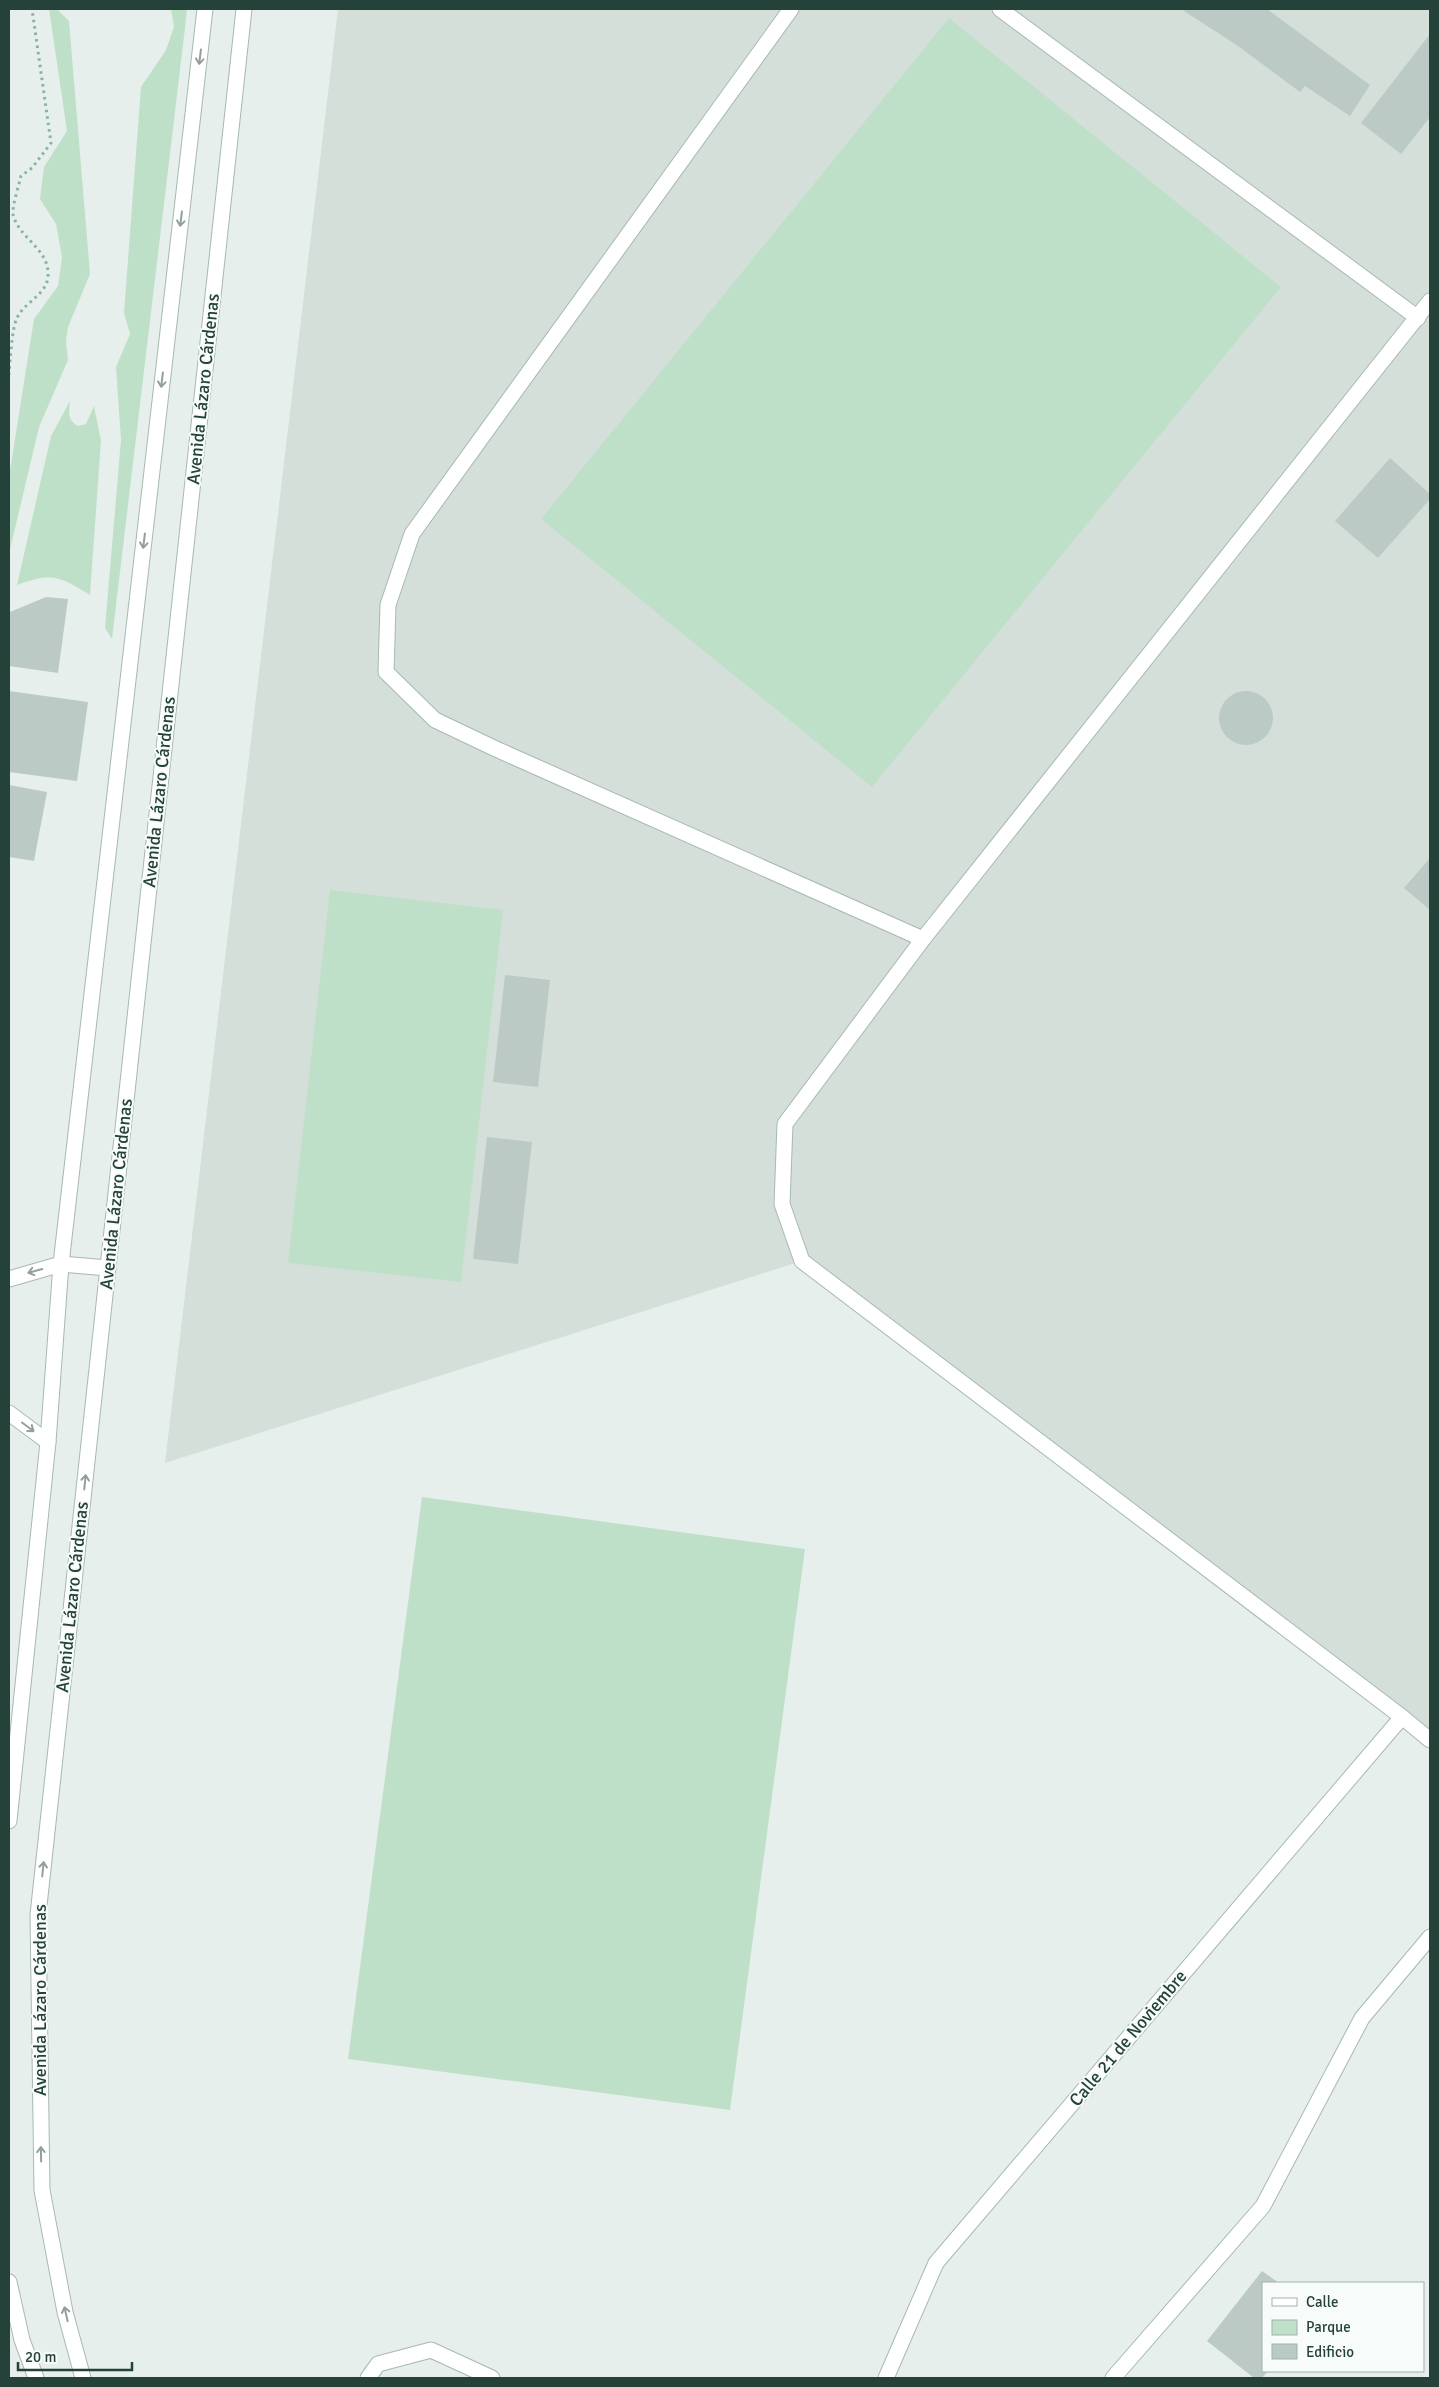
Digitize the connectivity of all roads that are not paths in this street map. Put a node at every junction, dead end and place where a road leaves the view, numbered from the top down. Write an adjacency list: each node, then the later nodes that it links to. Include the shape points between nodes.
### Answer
1 (205, 9): 8 (street, one-way to 8)
2 (244, 9): 9 (street, Avenida Lázaro Cárdenas)
3 (791, 9): 7 (street, via 412,534 388,605 386,672 435,720)
4 (1000, 9): 6 (street)
5 (1430, 301): 6 (street)
6 (1418, 318): 7 (street)
7 (923, 938): 13 (street, via 785,1124 782,1204 802,1261)
8 (61, 1264): 9 (street); 10 (street, one-way to 10); 12 (street)
9 (108, 1268): 19 (street, Avenida Lázaro Cárdenas, one-way to 9, via 65,2312 42,2190 38,1915)
10 (9, 1279)
11 (9, 1413): 12 (street, one-way to 12)
12 (48, 1442): 15 (street)
13 (1402, 1717): 14 (street); 22 (street, Calle 21 de Noviembre, via 936,2263)
14 (1430, 1740)
15 (9, 1820)
16 (1430, 1937): 23 (street, via 1362,2018 1263,2206)
17 (9, 2282): 18 (street, via 22,2340)
18 (36, 2378)
19 (82, 2378)
20 (368, 2378): 21 (street, via 378,2364 431,2350)
21 (492, 2378)
22 (886, 2378)
23 (1113, 2378)

